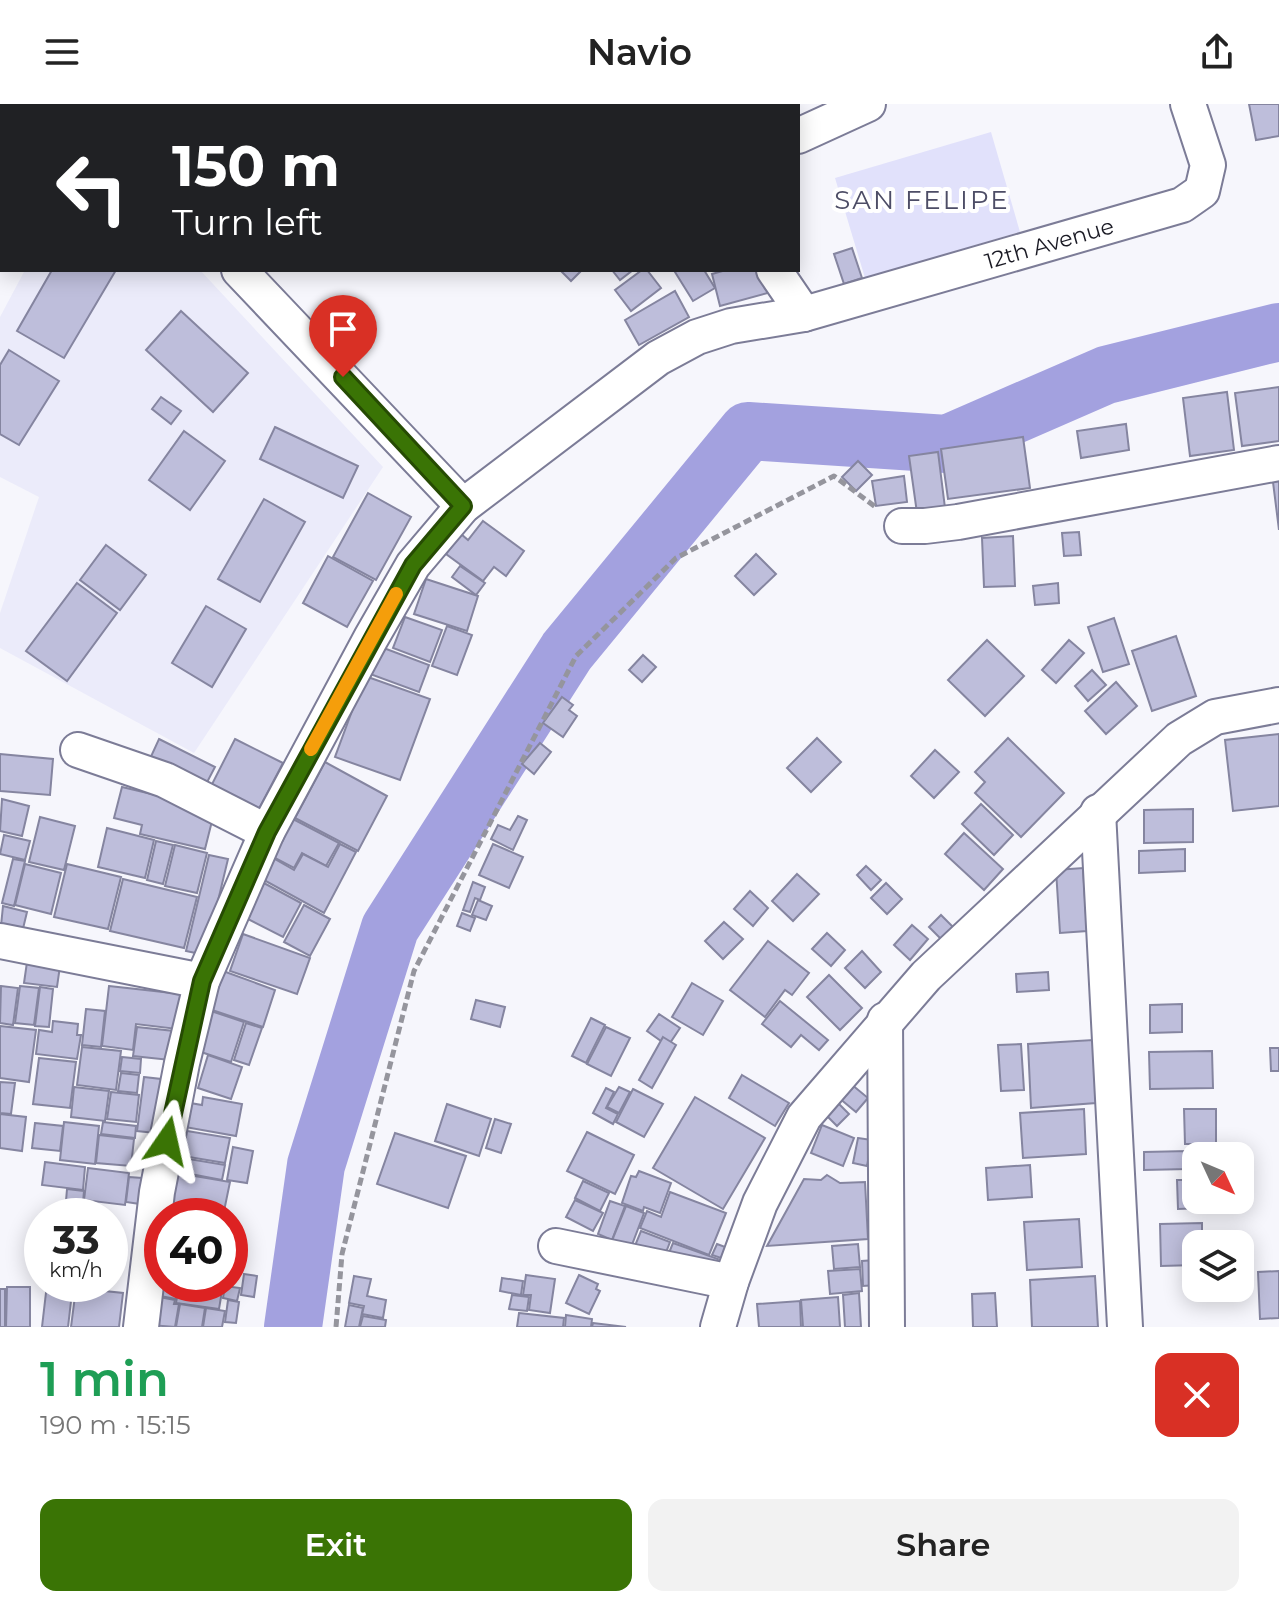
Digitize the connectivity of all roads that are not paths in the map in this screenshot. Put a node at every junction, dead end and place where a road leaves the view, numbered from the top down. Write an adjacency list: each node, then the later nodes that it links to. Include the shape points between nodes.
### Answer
1 (868, 104): 3 (street)
2 (1188, 104): 6 (street, 12th Avenue, via 1208,165 1202,191 1182,205)
3 (800, 135)
4 (241, 272): 8 (street)
5 (775, 272): 6 (street)
6 (804, 314): 8 (street, 12th Avenue, via 731,326 658,358)
7 (1279, 463): 9 (street, via 958,522)
8 (467, 502): 13 (street, 12th Avenue, via 413,565)
9 (902, 526)
10 (1279, 705): 12 (street, via 1215,717 1179,739)
11 (78, 750): 13 (street, via 165,780)
12 (1098, 812): 16 (street); 22 (street)
13 (267, 832): 15 (street, 12th Avenue)
14 (0, 941): 15 (street)
15 (202, 981): 19 (street, 12th Avenue, via 157,1192)
16 (885, 1020): 18 (street, via 804,1117 760,1203); 21 (street)
17 (556, 1246): 18 (street)
18 (731, 1282): 20 (street)
19 (141, 1327)
20 (718, 1327)
21 (887, 1327)
22 (1125, 1327)

